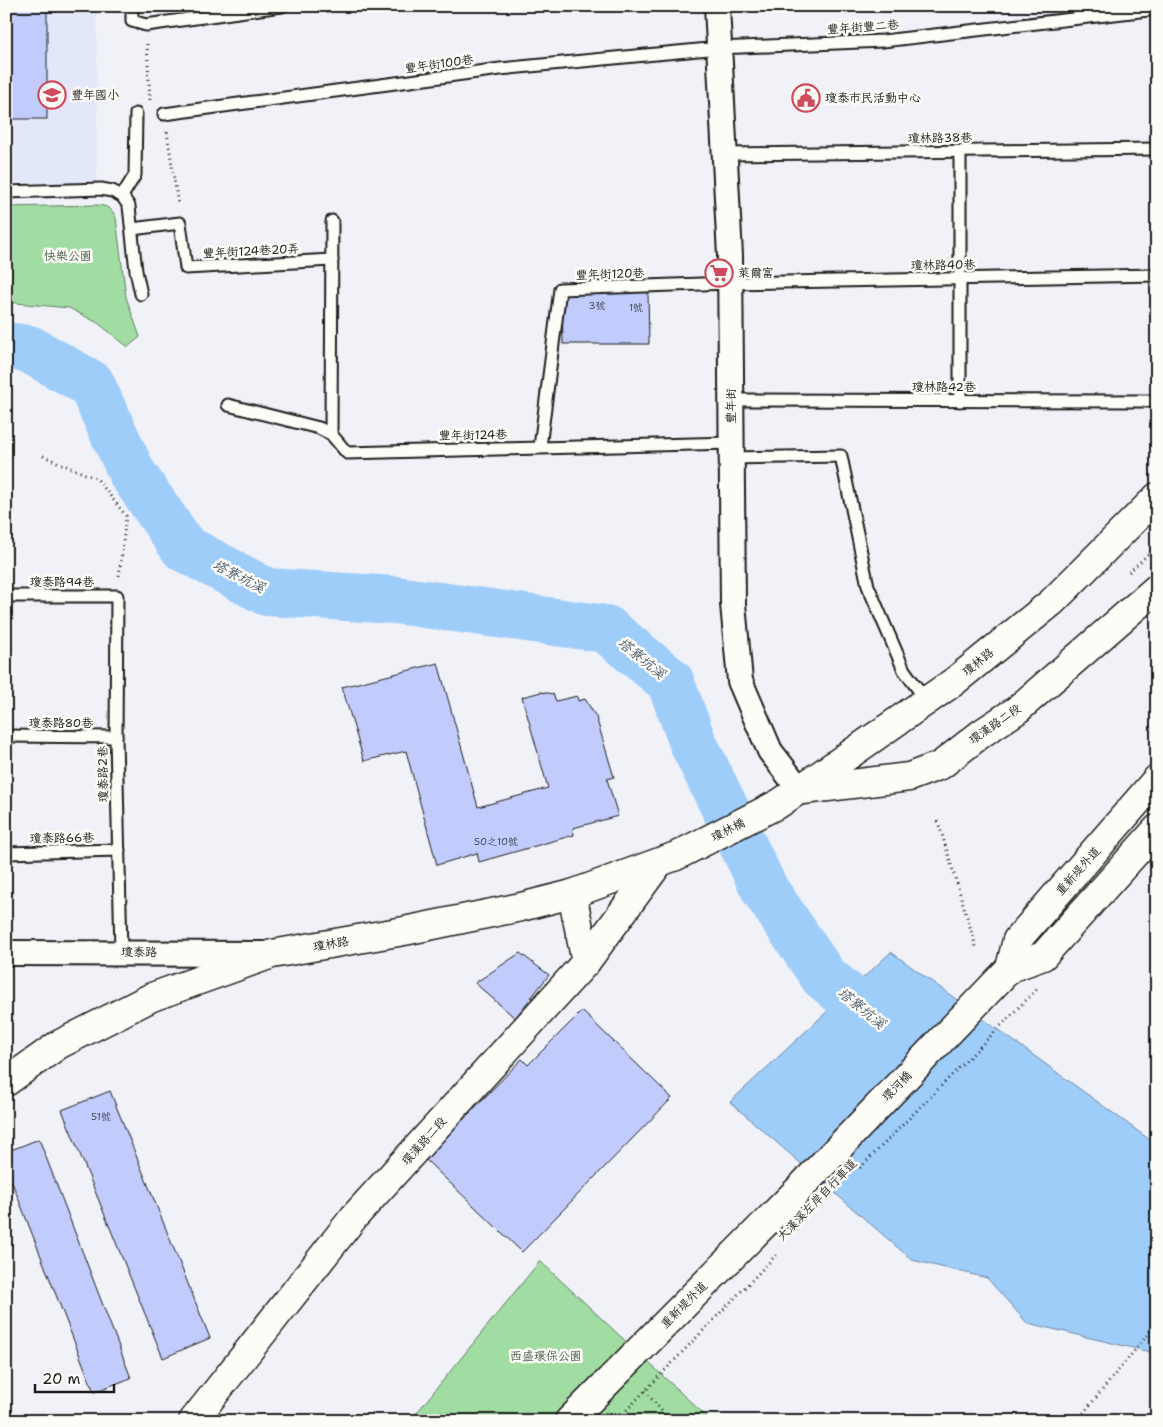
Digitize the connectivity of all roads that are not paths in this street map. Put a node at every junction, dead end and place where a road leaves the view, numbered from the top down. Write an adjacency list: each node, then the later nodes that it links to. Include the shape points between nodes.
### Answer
1 (132, 6): 2 (lane, via 132,21 146,26)
2 (282, 6)
3 (717, 6): 5 (street, 豐年街)
4 (1157, 9): 5 (lane, 豐年街豐二巷, via 884,40)
5 (719, 48): 7 (lane, 豐年街100巷, via 500,69); 10 (street, 豐年街)
6 (136, 114): 12 (lane, via 135,175)
7 (164, 114)
8 (1157, 149): 9 (lane, 瓊林路38巷)
9 (960, 152): 10 (lane, 瓊林路38巷); 17 (lane)
10 (724, 154): 18 (street, 豐年街)
11 (6, 192): 12 (lane, via 100,189)
12 (122, 196): 14 (lane, via 129,206)
13 (332, 221): 15 (lane)
14 (132, 229): 15 (lane, 豐年街124巷20弄, via 180,223 186,268); 19 (lane)
15 (332, 260): 24 (lane)
16 (1157, 275): 17 (lane, 瓊林路40巷)
17 (960, 279): 18 (lane, 瓊林路40巷); 22 (lane)
18 (730, 283): 20 (street, 豐年街); 25 (lane, 豐年街120巷, via 560,290)
19 (141, 294)
20 (731, 400): 22 (lane, 瓊林路42巷); 26 (street, 豐年街)
21 (1157, 400): 22 (lane, 瓊林路42巷)
22 (960, 401)
23 (228, 405): 24 (lane, 豐年街124巷, via 319,428)
24 (331, 434): 25 (lane, 豐年街124巷, via 348,453)
25 (540, 447): 26 (lane, 豐年街124巷)
26 (732, 450): 31 (lane, 豐年街124巷, via 841,456 868,586 904,670); 35 (street, 豐年街, via 733,604 740,681)
27 (1157, 497): 31 (street, 瓊林路, via 1052,602 955,681)
28 (1157, 588): 35 (street, 環漢路二段, via 1017,710 941,765 909,777)
29 (6, 596): 30 (lane, 瓊泰路94巷)
30 (117, 596): 33 (lane, 瓊泰路2巷)
31 (926, 700): 35 (street, 瓊林路)
32 (6, 736): 33 (lane, 瓊泰路80巷)
33 (116, 736): 37 (lane, 瓊泰路2巷)
34 (1157, 779): 45 (street, 重新堤外道, via 1017,940)
35 (790, 797): 39 (street, 瓊林橋)
36 (1157, 829): 45 (street, via 1043,956)
37 (119, 850): 38 (lane, 瓊泰路66巷); 41 (lane, 瓊泰路2巷)
38 (6, 853)
39 (667, 860): 40 (street, 瓊林路); 44 (street, 環漢路二段)
40 (572, 894): 43 (street, 瓊林路, via 404,931); 44 (street)
41 (121, 952): 42 (street, 瓊泰路); 43 (street, 瓊泰路)
42 (6, 953)
43 (272, 954): 46 (street, 瓊林路, via 152,997 58,1045)
44 (586, 962): 48 (street, 環漢路二段, via 354,1217)
45 (1003, 975): 47 (street, 環河橋)
46 (6, 1082)
47 (799, 1189): 49 (street, 重新堤外道)
48 (193, 1421)
49 (569, 1421)

